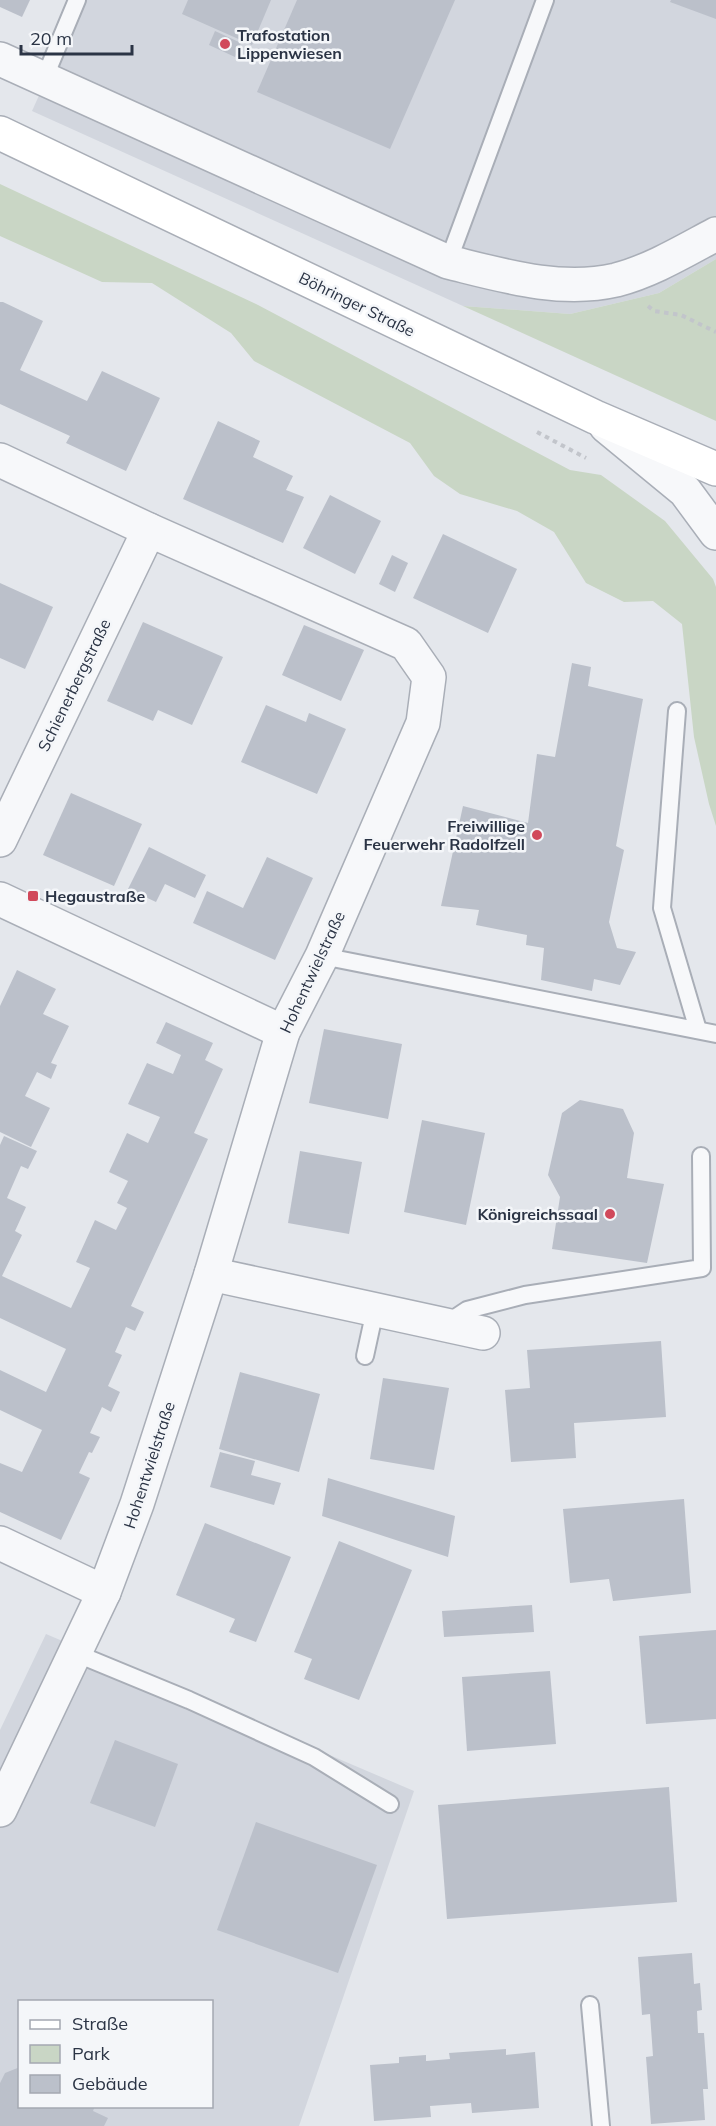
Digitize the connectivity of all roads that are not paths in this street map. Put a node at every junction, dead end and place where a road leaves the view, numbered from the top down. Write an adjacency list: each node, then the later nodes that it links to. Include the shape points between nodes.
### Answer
1 (77, 0): 4 (lane)
2 (544, 0): 7 (lane)
3 (0, 59): 4 (street)
4 (44, 79): 7 (street)
5 (0, 133): 8 (main road, Böhringer Straße)
6 (716, 234): 7 (street, via 654,267 616,280 588,284 525,280)
7 (447, 262)
8 (595, 417): 10 (main road, Böhringer Straße); 12 (street, via 685,492)
9 (0, 460): 11 (street)
10 (716, 469)
11 (148, 530): 14 (street, Schienerbergstraße); 16 (street, Hohentwielstraße, via 406,644 429,677 423,723)
12 (716, 533)
13 (677, 711): 17 (lane, via 662,908)
14 (0, 840)
15 (1, 903): 18 (street)
16 (322, 956): 17 (lane); 18 (street, Hohentwielstraße)
17 (698, 1030): 19 (lane)
18 (283, 1032): 21 (street, Hohentwielstraße)
19 (716, 1034)
20 (701, 1156): 23 (lane, via 702,1268 525,1295 467,1310)
21 (211, 1274): 22 (street); 27 (street, Hohentwielstraße, via 137,1504)
22 (375, 1310): 23 (street); 25 (lane)
23 (445, 1325): 24 (street)
24 (483, 1333)
25 (365, 1356)
26 (0, 1543): 27 (street)
27 (104, 1592): 28 (street, Hohentwielstraße)
28 (75, 1653): 29 (lane, via 314,1757); 30 (street, Hohentwielstraße)
29 (390, 1804)
30 (0, 1810)
31 (590, 2005): 32 (lane)
32 (601, 2126)

